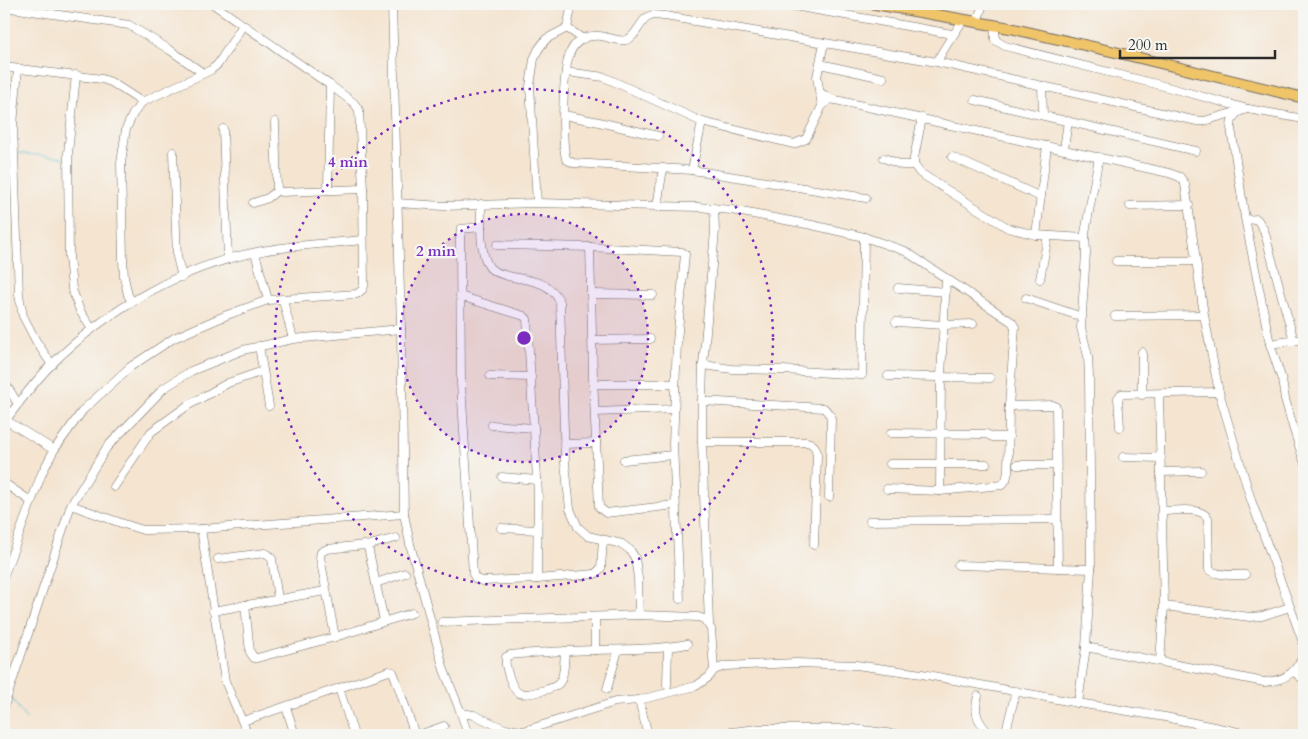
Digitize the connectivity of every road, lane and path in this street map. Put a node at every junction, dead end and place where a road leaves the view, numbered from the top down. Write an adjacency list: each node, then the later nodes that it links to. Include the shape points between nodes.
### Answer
1 (213, 4): 12 (street)
2 (392, 4): 63 (street)
3 (572, 4): 14 (street)
4 (783, 4): 15 (street)
5 (875, 4): 9 (main road)
6 (981, 4): 11 (street)
7 (4, 7): 8 (street)
8 (47, 8): 23 (street, via 129,25)
9 (927, 8): 10 (main road)
10 (963, 20): 11 (main road); 15 (street)
11 (977, 22): 13 (main road)
12 (243, 25): 23 (street, via 218,64); 26 (street)
13 (995, 26): 29 (main road); 34 (street, via 995,40 1005,46)
14 (567, 28): 16 (street); 64 (street, via 546,39 534,59 530,86)
15 (952, 34): 18 (street)
16 (582, 39): 17 (street, via 604,35 626,40 646,18 653,15); 22 (street, via 568,58)
17 (824, 43): 18 (street); 19 (street)
18 (937, 62): 27 (street)
19 (820, 64): 25 (street); 28 (street, via 817,77)
20 (4, 67): 21 (street)
21 (18, 69): 24 (street); 55 (street, via 13,125)
22 (566, 72): 36 (street); 42 (street, via 604,77)
23 (203, 73): 32 (street)
24 (76, 75): 32 (street, via 111,82); 101 (street, via 68,157 69,256 72,289)
25 (883, 78)
26 (330, 86): 57 (street, via 359,110); 59 (street)
27 (1042, 86): 35 (street, via 1197,121); 37 (street)
28 (819, 92): 30 (street); 33 (street)
29 (1304, 98)
30 (831, 99): 33 (street); 38 (street)
31 (975, 100): 37 (street)
32 (142, 102): 94 (street, via 126,129 121,164 124,277)
33 (822, 106): 42 (street, via 806,139 794,144)
34 (1248, 109): 35 (street); 39 (street)
35 (1239, 111): 70 (street, via 1230,128)
36 (564, 115): 44 (street); 53 (street, via 566,159 573,163)
37 (1042, 115): 40 (street)
38 (922, 118): 45 (street); 52 (street)
39 (1304, 119)
40 (1068, 121): 46 (street); 47 (street)
41 (275, 122): 58 (street)
42 (702, 122): 54 (street)
43 (223, 129): 80 (street)
44 (658, 136)
45 (1047, 146): 46 (street); 60 (street)
46 (1064, 149): 49 (street)
47 (1196, 151)
48 (172, 152): 83 (street, via 177,257)
49 (1099, 157): 66 (street, via 1180,177 1185,184); 75 (street)
50 (884, 158): 52 (street, via 902,165)
51 (952, 158): 60 (street)
52 (914, 165): 72 (street, via 920,173 1008,228)
53 (663, 168): 54 (street); 68 (street)
54 (692, 170): 61 (street)
55 (14, 173): 56 (street); 111 (street, via 19,295 23,316)
56 (4, 174)
57 (363, 189): 59 (street); 76 (street)
58 (278, 190): 59 (street); 62 (street, via 268,198)
59 (328, 190)
60 (1041, 197): 72 (street)
61 (866, 198)
62 (253, 202)
63 (397, 203): 65 (street); 102 (street)
64 (537, 203): 65 (street); 68 (street)
65 (481, 204): 71 (street)
66 (1188, 205): 67 (street); 82 (street)
67 (1130, 206)
68 (658, 207): 69 (street)
69 (714, 208): 74 (street); 112 (street, via 715,231)
70 (1246, 220): 107 (street, via 1257,219 1264,230); 108 (street)
71 (481, 227): 90 (street, via 462,229); 140 (street, via 485,257 490,268 498,273 541,283 556,294 560,302)
72 (1036, 235): 73 (street)
73 (1048, 236): 75 (street); 85 (street)
74 (864, 237): 84 (street, via 905,251); 112 (street, via 862,375)
75 (1086, 238): 97 (street)
76 (362, 240): 79 (street); 93 (street, via 362,290 356,294)
77 (497, 245): 78 (street)
78 (590, 247): 88 (street); 121 (street, via 685,254)
79 (255, 253): 80 (street); 92 (street)
80 (228, 259): 83 (street)
81 (1116, 261): 82 (street)
82 (1196, 261): 95 (street)
83 (182, 276): 94 (street)
84 (946, 278): 87 (street); 128 (street, via 1015,327)
85 (1040, 279)
86 (898, 288): 87 (street)
87 (946, 292): 100 (street)
88 (591, 294): 89 (street); 106 (street)
89 (653, 295)
90 (460, 296): 117 (street, via 527,319); 182 (street, via 473,574 482,581)
91 (1026, 298): 97 (street)
92 (268, 300): 93 (street); 141 (street, via 174,338 130,367 83,410)
93 (283, 300): 103 (street)
94 (132, 302): 101 (street)
95 (1204, 315): 96 (street); 122 (street)
96 (1115, 316)
97 (1082, 317): 178 (street, via 1089,377)
98 (896, 322): 100 (street)
99 (973, 324): 100 (street)
100 (944, 325): 116 (street)
101 (92, 329): 111 (street)
102 (401, 329): 103 (street); 165 (street)
103 (293, 338): 109 (street)
104 (650, 339): 106 (street)
105 (1304, 339): 107 (street)
106 (592, 340): 120 (street)
107 (1294, 341): 108 (street)
108 (1270, 344): 146 (street)
109 (259, 346): 113 (street); 162 (street, via 191,371 164,388 107,447)
110 (1142, 352): 123 (street)
111 (52, 365): 126 (street)
112 (703, 365): 125 (street)
113 (263, 371): 127 (street); 157 (street, via 220,388 187,406 151,432)
114 (490, 376): 117 (street)
115 (888, 376): 116 (street)
116 (941, 376): 118 (street); 136 (street)
117 (531, 377): 134 (street)
118 (990, 378)
119 (4, 381): 126 (street)
120 (593, 384): 121 (street); 130 (street)
121 (675, 384): 129 (street)
122 (1219, 392): 124 (street); 189 (street, via 1251,500)
123 (1142, 394): 124 (street); 133 (street, via 1119,396)
124 (1159, 395): 144 (street)
125 (702, 401): 138 (street); 160 (street, via 824,408 831,420)
126 (18, 404): 131 (street)
127 (269, 406)
128 (1009, 406): 137 (street); 151 (street, via 1056,407)
129 (674, 409): 130 (street); 142 (street)
130 (594, 412): 139 (street)
131 (5, 419): 141 (street)
132 (492, 425): 134 (street)
133 (1120, 427)
134 (534, 428): 155 (street)
135 (891, 433): 136 (street)
136 (940, 433): 137 (street); 148 (street)
137 (1009, 437): 159 (street, via 1008,472 1002,485)
138 (702, 442): 173 (street, via 812,444 817,455); 196 (street)
139 (596, 443): 140 (street); 163 (street, via 599,507 602,511)
140 (564, 444): 172 (street, via 570,509 578,527 588,536)
141 (54, 450): 161 (street)
142 (673, 455): 145 (street); 163 (street)
143 (1123, 457): 144 (street)
144 (1161, 458): 153 (street)
145 (624, 460)
146 (1304, 461)
147 (890, 464): 148 (street)
148 (939, 464): 149 (street); 159 (street)
149 (986, 464)
150 (1017, 465): 151 (street)
151 (1056, 465): 166 (street)
152 (1201, 471): 153 (street)
153 (1161, 472): 164 (street)
154 (502, 477): 155 (street)
155 (537, 480): 170 (street)
156 (4, 483): 161 (street)
157 (114, 486)
158 (887, 489): 159 (street)
159 (940, 491)
160 (829, 497)
161 (32, 502): 180 (street)
162 (70, 505): 169 (street, via 144,530); 216 (street)
163 (676, 505): 185 (street)
164 (1163, 512): 181 (street, via 1205,513 1208,518 1209,570); 188 (street)
165 (404, 514): 169 (street); 219 (street, via 444,670)
166 (1057, 519): 167 (street); 177 (street)
167 (870, 521)
168 (500, 528): 170 (street)
169 (201, 529): 190 (street)
170 (537, 530): 182 (street)
171 (396, 538): 174 (street)
172 (603, 540): 182 (street, via 601,568 595,574); 192 (street, via 622,544 635,558)
173 (814, 545)
174 (366, 546): 183 (street); 184 (street, via 321,552)
175 (218, 559): 186 (street, via 270,555)
176 (958, 565): 177 (street)
177 (1058, 568): 178 (street)
178 (1091, 569): 200 (street)
179 (405, 573): 183 (street)
180 (4, 575)
181 (1245, 575)
182 (537, 579)
183 (376, 583): 194 (street)
184 (325, 591): 186 (street); 197 (street)
185 (680, 599)
186 (278, 600): 187 (street)
187 (245, 605): 190 (street); 197 (street, via 250,652 254,658)
188 (1164, 606): 189 (street, via 1250,617); 206 (street)
189 (1290, 608): 199 (street)
190 (213, 611): 220 (street, via 225,681)
191 (412, 613): 194 (street)
192 (639, 615): 193 (street); 196 (street, via 692,617 704,619)
193 (596, 617): 195 (street); 202 (street)
194 (384, 622): 197 (street)
195 (442, 622)
196 (709, 624): 207 (street)
197 (335, 638)
198 (687, 644): 201 (street)
199 (1304, 645)
200 (1086, 647): 206 (street); 217 (street)
201 (668, 648): 203 (street); 210 (street)
202 (595, 650): 203 (street); 204 (street)
203 (618, 650): 212 (street)
204 (566, 651): 204 (street, via 561,681 557,686 523,694 514,689 506,657)
205 (1304, 652): 208 (street)
206 (1160, 661): 208 (street, via 1264,682 1282,679)
207 (714, 670): 213 (street, via 742,664 856,665); 215 (street, via 696,686)
208 (1294, 672): 209 (street)
209 (1304, 680)
210 (667, 685)
211 (339, 688): 218 (street); 225 (street); 226 (street, via 393,672)
212 (607, 689)
213 (1016, 691): 217 (street); 233 (street)
214 (978, 696): 232 (street, via 975,710)
215 (639, 700): 219 (street, via 615,702 524,731 505,729 474,715); 229 (street)
216 (5, 702)
217 (1078, 703): 234 (street)
218 (286, 707): 220 (street); 224 (street)
219 (461, 713): 228 (street)
220 (243, 721): 223 (street)
221 (444, 726): 227 (street)
222 (737, 733): 230 (street); 231 (street, via 758,729 854,729)
223 (248, 735)
224 (295, 735)
225 (354, 735)
226 (415, 735)
227 (419, 735)
228 (468, 735)
229 (648, 735)
230 (704, 735)
231 (902, 735)
232 (990, 735)
233 (1005, 735)
234 (1254, 735)

